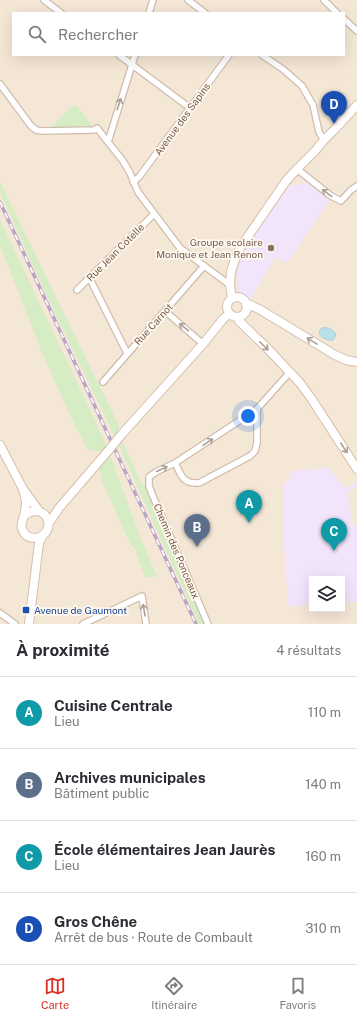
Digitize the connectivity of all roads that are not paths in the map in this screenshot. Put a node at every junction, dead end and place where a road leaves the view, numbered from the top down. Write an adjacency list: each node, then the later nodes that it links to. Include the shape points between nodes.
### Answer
1 (44, 0): 5 (street)
2 (153, 0): 6 (street)
3 (188, 0): 7 (street)
4 (324, 0): 8 (street)
5 (60, 12)
6 (149, 12)
7 (204, 12)
8 (337, 12)
9 (345, 20): 10 (street)
10 (357, 31)
11 (120, 56): 15 (street)
12 (135, 56): 15 (street)
13 (228, 56): 18 (street, Avenue des Sapins)
14 (263, 56): 19 (street, via 302,86 313,105 319,132)
15 (132, 65): 18 (street); 20 (street, one-way to 15)
16 (0, 84): 20 (street, via 36,130 97,128)
17 (357, 105): 19 (street)
18 (190, 108): 22 (street, Avenue des Sapins)
19 (324, 140): 21 (street)
20 (108, 142): 22 (street)
21 (297, 169): 23 (street, one-way to 21, via 341,201 330,196); 27 (street, via 240,248 232,268)
22 (134, 182): 24 (street)
23 (357, 186)
24 (154, 214): 25 (street, via 180,248); 26 (street, Rue Jean Cotelle)
25 (204, 266): 27 (street); 31 (street, Rue Carnot)
26 (89, 277): 28 (street, Rue Jean Cotelle); 35 (street)
27 (230, 285): 29 (street)
28 (77, 290)
29 (232, 298): 30 (street, via 240,298); 32 (street, via 227,305)
30 (246, 304): 33 (street, via 246,311); 36 (street, one-way to 30, via 335,355)
31 (165, 311): 34 (street, one-way to 31); 35 (street, Rue Carnot)
32 (229, 314): 33 (street); 34 (street)
33 (238, 317): 37 (street, one-way to 37, via 239,321)
34 (203, 344): 44 (street, bridge)
35 (127, 353): 38 (street, Rue Carnot)
36 (357, 362)
37 (290, 372): 39 (street); 42 (street, one-way to 42, via 311,398)
38 (103, 382)
39 (258, 408): 41 (street, one-way to 39); 41 (street, via 257,443 255,451 250,456 199,483 190,484 184,479)
40 (0, 445): 43 (street)
41 (176, 463): 56 (street, Chemin des Ponceaux, one-way to 41, via 149,486 150,477)
42 (357, 469)
43 (23, 489): 45 (street); 46 (street, via 26,502)
44 (59, 508): 45 (street); 47 (street)
45 (41, 512): 46 (street, via 31,511); 47 (street)
46 (24, 516): 48 (street, via 21,525)
47 (49, 523): 49 (street)
48 (27, 536): 49 (street); 50 (street)
49 (42, 537): 50 (street)
50 (37, 564): 53 (street)
51 (0, 613): 52 (street)
52 (15, 624)
53 (29, 624)
54 (83, 624): 55 (street, one-way to 54, via 142,596)
55 (146, 624)
56 (208, 624)

